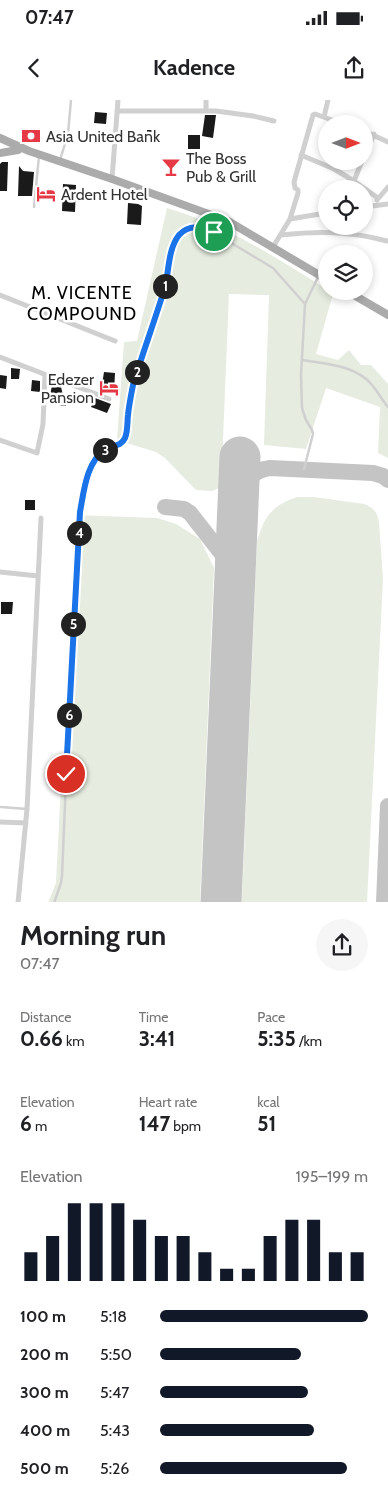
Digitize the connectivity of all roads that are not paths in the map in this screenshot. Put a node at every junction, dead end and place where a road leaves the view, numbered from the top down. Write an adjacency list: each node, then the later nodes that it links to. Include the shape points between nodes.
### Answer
1 (71, 100): 21 (lane, via 68,134)
2 (118, 100): 6 (street)
3 (206, 100): 5 (street)
4 (328, 100): 8 (street)
5 (206, 110): 6 (street); 9 (street)
6 (117, 111): 22 (street)
7 (318, 115): 20 (street, via 313,115)
8 (324, 115)
9 (274, 121)
10 (0, 132): 14 (main road)
11 (374, 134): 13 (street)
12 (0, 138): 14 (main road)
13 (388, 142)
14 (11, 143): 17 (main road)
15 (0, 144): 16 (main road)
16 (18, 150): 17 (main road); 18 (main road)
17 (28, 151): 19 (main road)
18 (0, 153)
19 (39, 154): 21 (main road); 29 (lane)
20 (301, 155): 23 (street); 31 (street, via 294,182 298,192)
21 (60, 162): 22 (main road)
22 (112, 179): 34 (main road, via 220,218)
23 (352, 180)
24 (388, 188): 26 (street)
25 (373, 194): 26 (street)
26 (378, 198): 28 (street)
27 (388, 204): 28 (street)
28 (373, 205)
29 (34, 207)
30 (318, 214): 31 (street)
31 (290, 219): 32 (street)
32 (281, 235): 33 (street, via 340,232); 34 (street)
33 (387, 240)
34 (273, 247): 35 (main road)
35 (318, 273)
36 (318, 284): 39 (lane)
37 (0, 295): 41 (street)
38 (362, 300): 40 (main road)
39 (305, 304): 43 (lane); 57 (lane, via 273,268 208,229 192,228 175,242 165,286 133,385 124,439 98,455 85,484 80,512 62,876)
40 (388, 315)
41 (115, 341)
42 (0, 357): 44 (street)
43 (302, 360): 46 (lane, via 343,367 360,375); 48 (lane, via 302,408 313,434)
44 (46, 375): 45 (street); 47 (street, via 43,424 37,453)
45 (109, 400)
46 (388, 407)
47 (0, 440)
48 (304, 469)
49 (41, 518): 51 (street)
50 (0, 572): 51 (street)
51 (38, 576): 53 (street)
52 (1, 807): 53 (lane)
53 (27, 809): 55 (street)
54 (0, 822): 55 (street)
55 (26, 824): 56 (street)
56 (18, 902)
57 (54, 902)

